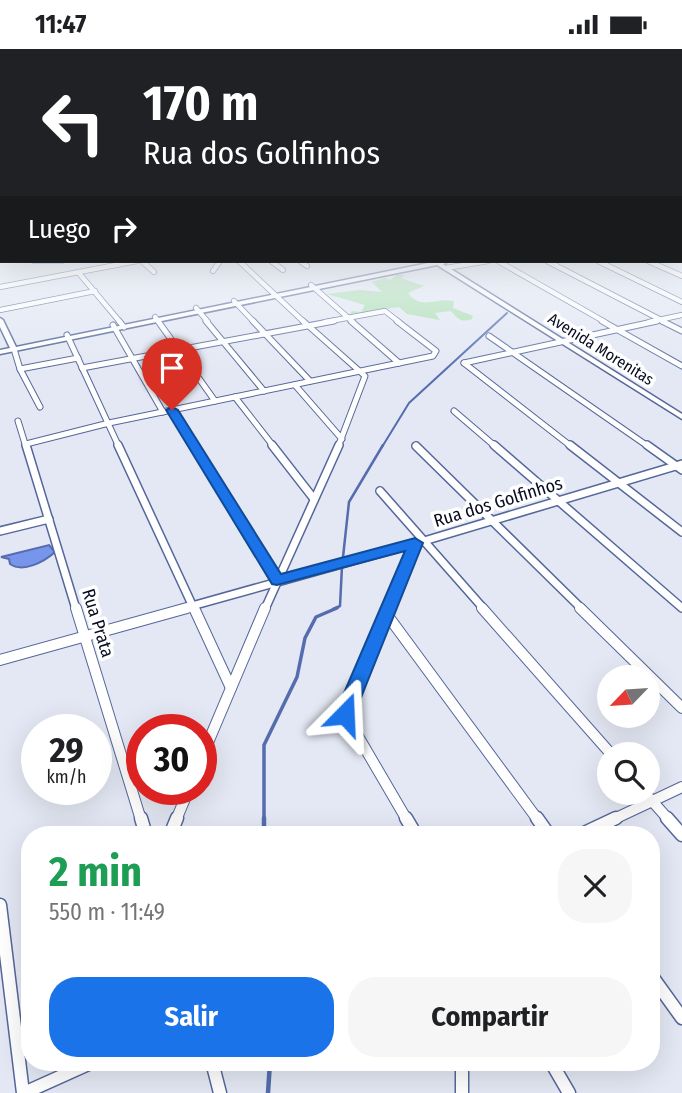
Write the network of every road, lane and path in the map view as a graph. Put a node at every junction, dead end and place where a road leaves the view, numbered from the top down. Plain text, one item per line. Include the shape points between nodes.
1 (68, 274) edge
2 (79, 274) edge
3 (253, 274) edge
4 (383, 274) edge
5 (457, 274) edge
6 (520, 274) edge
7 (571, 274) edge
8 (624, 274) edge
9 (0, 286) edge
10 (313, 287) junction
11 (94, 291) junction
12 (276, 294) junction
13 (236, 302) junction
14 (682, 302) edge
15 (0, 310) edge
16 (198, 310) junction
17 (682, 316) edge
18 (157, 318) junction
19 (349, 318) junction
20 (0, 320) edge
21 (660, 320) junction
22 (118, 326) junction
23 (308, 326) junction
24 (618, 329) junction
25 (682, 331) edge
26 (267, 334) junction
27 (68, 336) junction
28 (489, 336) dead end
29 (565, 340) junction
30 (224, 342) junction
31 (13, 347) junction
32 (0, 350) edge
33 (178, 350) junction
34 (513, 353) junction
35 (78, 358) junction
36 (132, 359) junction
37 (399, 363) junction
38 (682, 366) edge
39 (82, 368) junction
40 (20, 369) junction
41 (360, 371) junction
42 (310, 381) junction
43 (295, 385) junction
44 (264, 391) junction
45 (235, 397) junction
46 (215, 401) junction
47 (40, 407) dead end
48 (682, 409) edge
49 (172, 410) junction
50 (454, 411) dead end
51 (163, 412) junction
52 (682, 417) edge
53 (18, 421) dead end
54 (108, 423) junction
55 (342, 439) junction
56 (26, 444) junction
57 (416, 446) dead end
58 (680, 467) edge
59 (618, 482) junction
60 (380, 491) dead end
61 (314, 499) junction
62 (557, 499) junction
63 (49, 519) junction
64 (492, 519) junction
65 (0, 531) edge
66 (682, 532) edge
67 (420, 542) junction
68 (277, 580) junction
69 (193, 604) junction
70 (682, 608) edge
71 (385, 613) junction
72 (85, 635) junction
73 (0, 660) edge
74 (231, 688) junction
75 (682, 708) edge
76 (217, 721) edge
77 (600, 742) edge
78 (682, 787) edge
79 (660, 793) edge
80 (182, 805) edge
81 (632, 805) edge
82 (656, 805) edge
83 (143, 826) edge
84 (174, 826) edge
85 (411, 826) edge
86 (542, 826) edge
87 (596, 826) edge
88 (682, 835) edge
89 (0, 905) edge
90 (660, 987) edge
91 (682, 1018) edge
92 (73, 1071) edge
93 (214, 1071) edge
94 (462, 1071) edge
95 (556, 1071) edge
96 (23, 1093) edge
97 (220, 1093) edge
98 (462, 1093) edge
99 (569, 1093) edge

1 - 9 street
2 - 11 street
3 - 12 street
4 - 10 street
5 - 29 street, Avenida Morenitas
6 - 24 street
7 - 21 street
8 - 14 street
10 - 12 street
10 - 19 street
11 - 15 street
11 - 22 street
12 - 13 street
12 - 23 street
13 - 16 street
13 - 26 street
16 - 18 street
16 - 30 street
17 - 21 street
18 - 22 street
18 - 33 street
19 - 23 street
19 - 37 street
19 - 37 street via 385,311 436,351 433,356
20 - 31 street
21 - 24 street
21 - 25 street
22 - 27 street
22 - 36 street
23 - 26 street
23 - 41 street
24 - 29 street
24 - 38 street
26 - 30 street
26 - 42 street
27 - 31 street
27 - 35 street
28 - 34 street
29 - 34 street
29 - 48 street, Avenida Morenitas
29 - 52 street, Avenida Morenitas
30 - 33 street
30 - 44 street
31 - 32 street
31 - 40 street
33 - 36 street
33 - 46 street
34 - 58 street
34 - 59 street via 464,363
35 - 39 street
35 - 40 street
36 - 39 street
36 - 51 street
37 - 41 street
39 - 54 street
40 - 47 street
41 - 42 street
41 - 55 street via 365,376
42 - 43 street
43 - 44 street
43 - 55 street
44 - 45 street
45 - 46 street
45 - 61 street
46 - 49 street
49 - 51 street
49 - 68 street
50 - 62 street
51 - 54 street
53 - 56 street, Rua Prata
54 - 56 street
54 - 69 street
55 - 61 street
56 - 63 street, Rua Prata
57 - 64 street
58 - 59 street, Rua dos Golfinhos
59 - 62 street, Rua dos Golfinhos
59 - 66 street
60 - 67 street
61 - 68 street
62 - 64 street, Rua dos Golfinhos
62 - 70 street
63 - 65 street
63 - 72 street, Rua Prata
64 - 67 street, Rua dos Golfinhos
64 - 75 street
67 - 68 street, Rua dos Golfinhos
67 - 71 street
67 - 77 street
68 - 69 street, Rua dos Golfinhos
68 - 74 street
69 - 72 street, Rua dos Golfinhos
69 - 74 street
71 - 85 street via 345,714
71 - 86 street
72 - 73 street, Rua dos Golfinhos
72 - 83 street, Rua Prata
74 - 76 street
78 - 79 street
80 - 84 street
81 - 87 street
82 - 88 street
89 - 96 street
90 - 91 street
92 - 96 street
93 - 97 street
94 - 98 street
95 - 99 street

